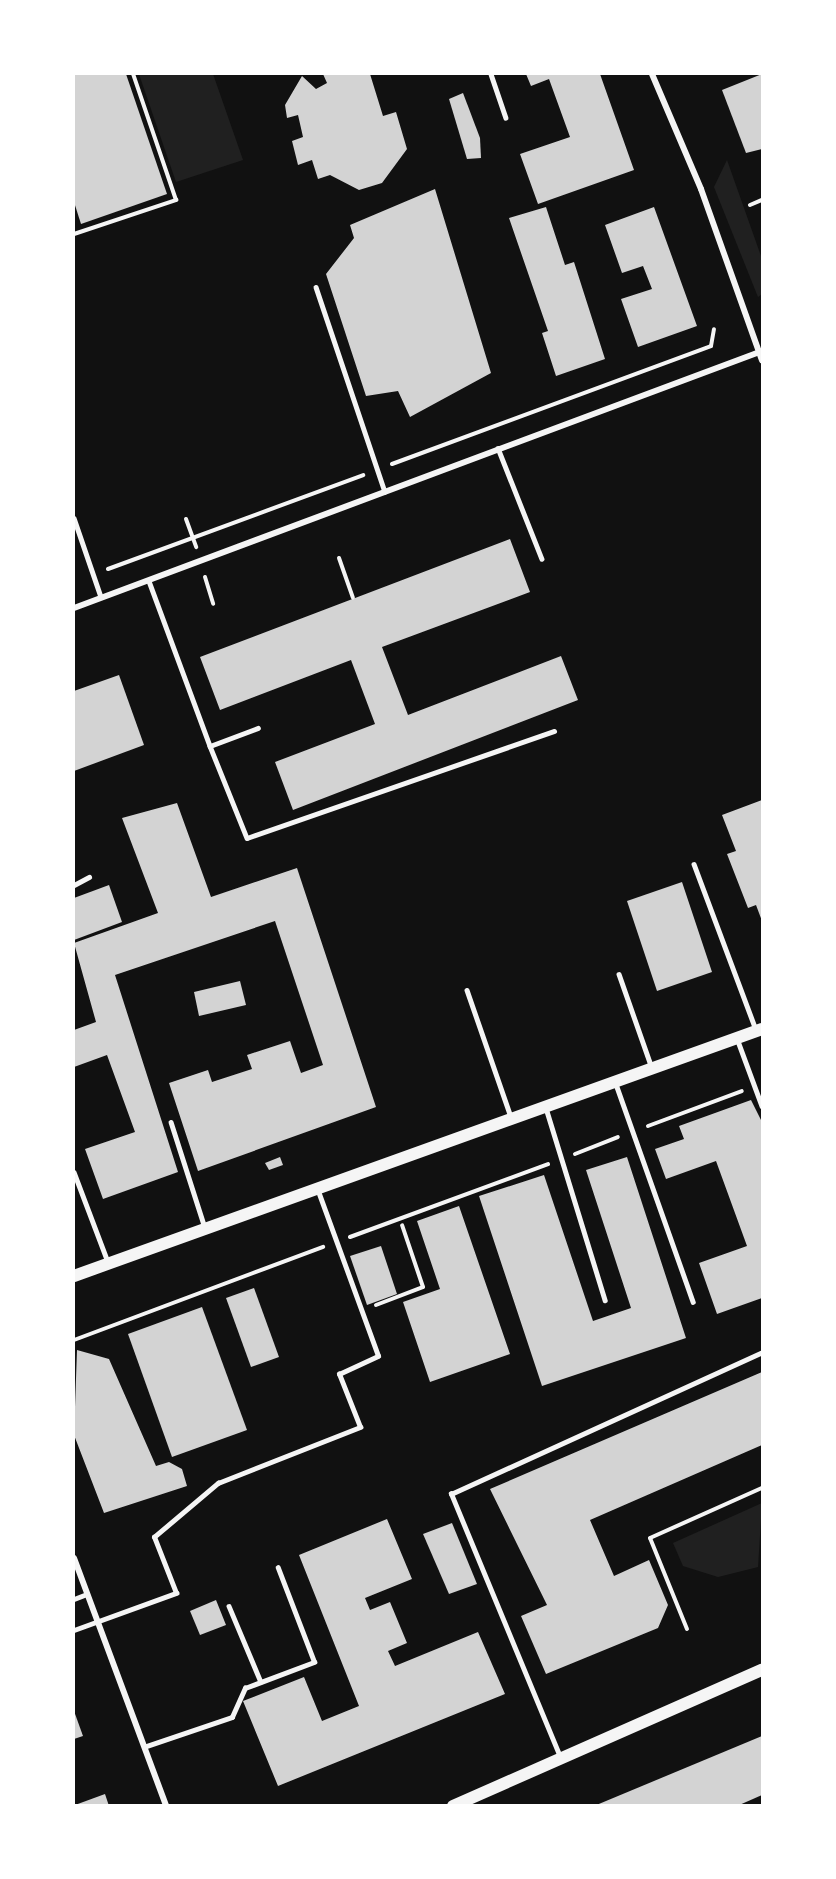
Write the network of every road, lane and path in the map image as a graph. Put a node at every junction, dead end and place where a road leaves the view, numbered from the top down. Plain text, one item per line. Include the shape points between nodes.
1 (133, 74) edge
2 (490, 74) edge
3 (652, 74) edge
4 (506, 118) dead end
5 (762, 200) edge
6 (750, 205) dead end
7 (74, 234) edge
8 (316, 287) dead end
9 (714, 329) dead end
10 (761, 351) edge
11 (762, 360) edge
12 (498, 448) junction
13 (378, 470) junction
14 (385, 492) junction
15 (74, 518) edge
16 (339, 558) dead end
17 (542, 559) dead end
18 (93, 575) junction
19 (149, 581) junction
20 (101, 597) junction
21 (353, 598) dead end
22 (74, 608) edge
23 (258, 728) dead end
24 (554, 731) dead end
25 (210, 746) junction
26 (694, 864) dead end
27 (90, 877) dead end
28 (74, 885) edge
29 (619, 974) dead end
30 (467, 990) dead end
31 (759, 1030) edge
32 (737, 1038) junction
33 (652, 1068) junction
34 (615, 1081) junction
35 (755, 1086) junction
36 (546, 1105) junction
37 (762, 1106) edge
38 (511, 1117) junction
39 (171, 1122) dead end
40 (633, 1132) junction
41 (561, 1159) junction
42 (74, 1172) edge
43 (317, 1188) junction
44 (402, 1225) dead end
45 (205, 1228) junction
46 (337, 1242) junction
47 (109, 1263) junction
48 (74, 1276) edge
49 (605, 1300) dead end
50 (693, 1302) dead end
51 (360, 1312) junction
52 (74, 1340) edge
53 (762, 1352) edge
54 (762, 1488) edge
55 (74, 1557) edge
56 (278, 1568) dead end
57 (87, 1594) junction
58 (74, 1599) edge
59 (229, 1606) dead end
60 (98, 1621) junction
61 (687, 1629) dead end
62 (74, 1630) edge
63 (762, 1671) edge
64 (261, 1682) junction
65 (144, 1747) junction
66 (561, 1760) junction
67 (166, 1806) edge
68 (453, 1806) edge

1 - 7 path via 176,200
2 - 4 lane
3 - 10 street via 697,178
5 - 6 path
8 - 13 lane
9 - 13 path via 711,346
10 - 11 street
10 - 12 street
12 - 14 street
12 - 17 lane
13 - 14 lane
13 - 18 path
14 - 19 street
15 - 18 lane
16 - 21 path
18 - 20 lane
19 - 20 street
19 - 25 lane
20 - 22 street
23 - 25 lane
24 - 25 lane via 247,838
26 - 31 lane
27 - 28 lane
29 - 33 lane
30 - 38 lane
31 - 32 main road
32 - 33 main road
32 - 35 lane
33 - 34 main road
34 - 36 main road
34 - 40 lane
35 - 37 lane
35 - 40 path
36 - 38 main road
36 - 41 lane
38 - 43 main road
39 - 45 lane
40 - 41 path
40 - 50 lane
41 - 46 path
41 - 49 lane
42 - 47 lane
43 - 45 main road
43 - 46 lane
44 - 51 path via 423,1287
45 - 47 main road
46 - 51 lane
46 - 52 path
47 - 48 main road
51 - 60 lane via 378,1356 339,1374 360,1428 218,1483 154,1537 176,1593
53 - 66 lane via 451,1494
54 - 61 path via 650,1538
55 - 57 street
56 - 64 lane via 314,1662
57 - 58 lane
57 - 60 street
59 - 64 lane
60 - 62 lane
60 - 65 street
63 - 66 main road
64 - 65 lane via 245,1688 232,1717
65 - 67 street
66 - 68 main road

